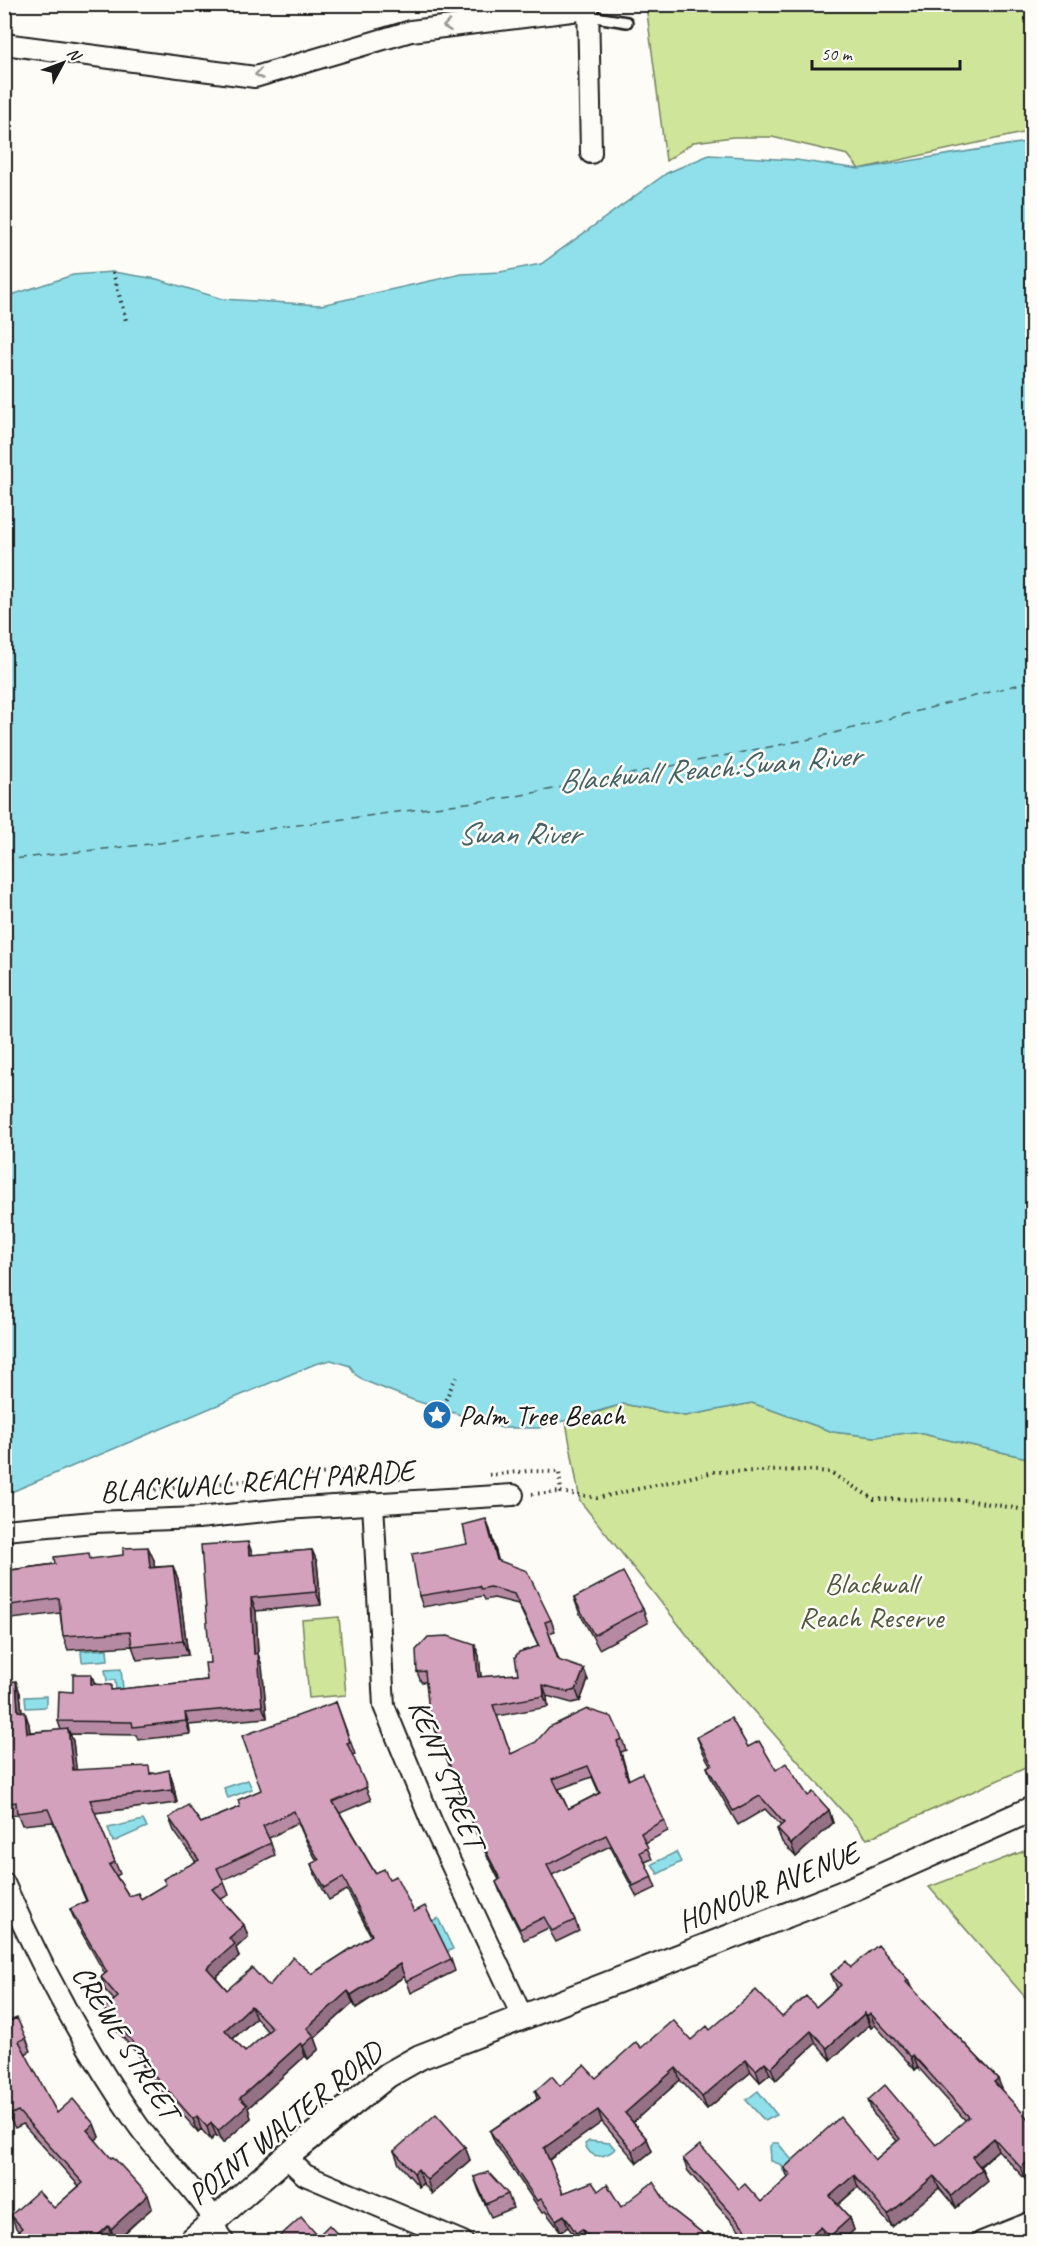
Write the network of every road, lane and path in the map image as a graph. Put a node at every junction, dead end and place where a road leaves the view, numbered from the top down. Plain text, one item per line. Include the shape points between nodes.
1 (588, 10) edge
2 (627, 22) dead end
3 (4, 44) edge
4 (591, 153) dead end
5 (113, 272) dead end
6 (126, 324) dead end
7 (456, 1377) dead end
8 (438, 1416) dead end
9 (561, 1492) dead end
10 (513, 1495) joint
11 (373, 1503) junction
12 (4, 1530) edge
13 (1032, 1809) edge
14 (4, 1883) edge
15 (522, 2016) junction
16 (286, 2157) junction
17 (1032, 2222) edge
18 (218, 2231) edge
19 (190, 2241) edge
20 (463, 2241) edge
21 (982, 2241) edge

1 - 2 lane
1 -> 3 street via 411,31 255,77
1 - 4 street
5 - 6 path
7 - 8 path
9 - 10 path
10 - 11 street, BLACKWALL REACH PARADE
11 - 12 street, BLACKWALL REACH PARADE
11 - 15 street, KENT STREET via 384,1706 432,1823
13 - 15 street, HONOUR AVENUE via 841,1894
14 - 18 street, CREWE STREET via 96,2064 139,2127 208,2211
15 - 16 street, POINT WALTER ROAD via 420,2056 388,2075
16 - 18 street, POINT WALTER ROAD
16 - 20 street via 319,2182
17 - 21 street
18 - 19 street, POINT WALTER ROAD

